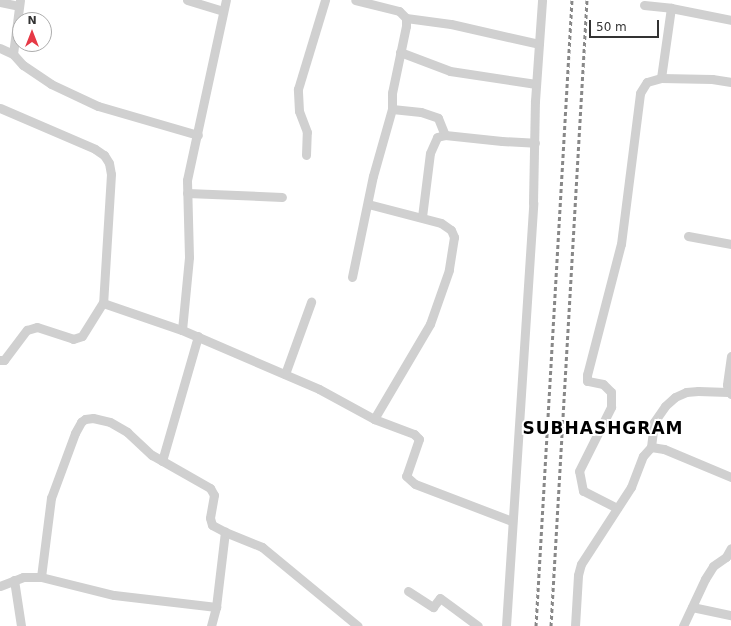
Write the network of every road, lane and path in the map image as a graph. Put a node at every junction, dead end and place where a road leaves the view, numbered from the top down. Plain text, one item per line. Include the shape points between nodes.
1 (187, 0) edge
2 (226, 0) edge
3 (325, 0) edge
4 (355, 0) edge
5 (542, 0) edge
6 (0, 2) edge
7 (19, 3) edge
8 (644, 5) dead end
9 (671, 8) junction
10 (222, 11) junction
11 (406, 18) junction
12 (731, 20) edge
13 (539, 44) junction
14 (0, 48) edge
15 (400, 52) junction
16 (12, 54) junction
17 (661, 78) junction
18 (731, 82) edge
19 (536, 84) junction
20 (0, 108) edge
21 (392, 109) junction
22 (445, 134) junction
23 (198, 135) junction
24 (535, 143) junction
25 (306, 155) dead end
26 (187, 193) junction
27 (282, 196) dead end
28 (368, 204) junction
29 (422, 217) junction
30 (688, 236) dead end
31 (731, 244) edge
32 (352, 277) dead end
33 (311, 302) dead end
34 (103, 303) junction
35 (182, 330) junction
36 (198, 336) junction
37 (731, 356) edge
38 (0, 360) edge
39 (730, 366) edge
40 (285, 374) junction
41 (730, 393) edge
42 (374, 419) junction
43 (651, 447) junction
44 (162, 461) junction
45 (731, 477) edge
46 (617, 508) junction
47 (512, 521) junction
48 (225, 532) junction
49 (731, 548) edge
50 (40, 577) junction
51 (14, 580) junction
52 (0, 586) edge
53 (408, 591) dead end
54 (692, 607) junction
55 (216, 608) junction
56 (731, 615) edge
57 (21, 626) edge
58 (211, 626) edge
59 (358, 626) edge
60 (478, 626) edge
61 (506, 626) edge
62 (575, 626) edge
63 (684, 626) edge

1 - 10 street
2 - 10 street
3 - 25 street via 298,89 298,111 307,132
4 - 11 street via 399,11
5 - 13 street
6 - 7 street
7 - 16 street
8 - 9 street
9 - 12 street
9 - 17 street
10 - 23 street
11 - 13 street via 450,24
11 - 15 street
13 - 19 street
14 - 16 street
15 - 19 street via 450,71
15 - 21 street via 392,93
16 - 23 street via 23,65 51,84 98,106
17 - 18 street
17 - 46 street via 647,82 640,93 621,244 588,375 588,381 603,384 612,392 611,407 578,471 583,491
19 - 24 street
20 - 34 street via 95,149 104,155 109,163 111,174
21 - 22 street via 421,112 438,118
21 - 28 street via 373,176
22 - 24 street
22 - 29 street via 437,137 430,154
23 - 26 street via 187,180
24 - 47 street
26 - 27 street
26 - 35 street via 189,257
28 - 29 street
28 - 32 street
29 - 42 street via 441,223 451,230 454,237 449,270 430,324
30 - 31 street
33 - 40 street
34 - 35 street
34 - 38 street via 82,336 73,339 37,327 27,330 4,360
35 - 36 street
36 - 40 street
36 - 44 street
37 - 39 street
39 - 41 street via 727,386
40 - 42 street via 320,389
41 - 43 street via 698,391 686,392 675,397 654,422
42 - 47 street via 414,434 419,439 406,476 415,484
43 - 45 street via 664,448
43 - 46 street via 643,456 631,487
44 - 48 street via 210,488 214,496 210,518 212,525
44 - 50 street via 127,432 110,422 93,418 81,422 51,498
46 - 62 street via 581,564 578,574
47 - 61 street
48 - 55 street
48 - 59 street via 262,547
49 - 54 street via 726,557 713,566
50 - 51 street
50 - 55 street via 114,595
51 - 52 street
51 - 57 street
53 - 60 street via 433,608 440,598
54 - 56 street
54 - 63 street
55 - 58 street

